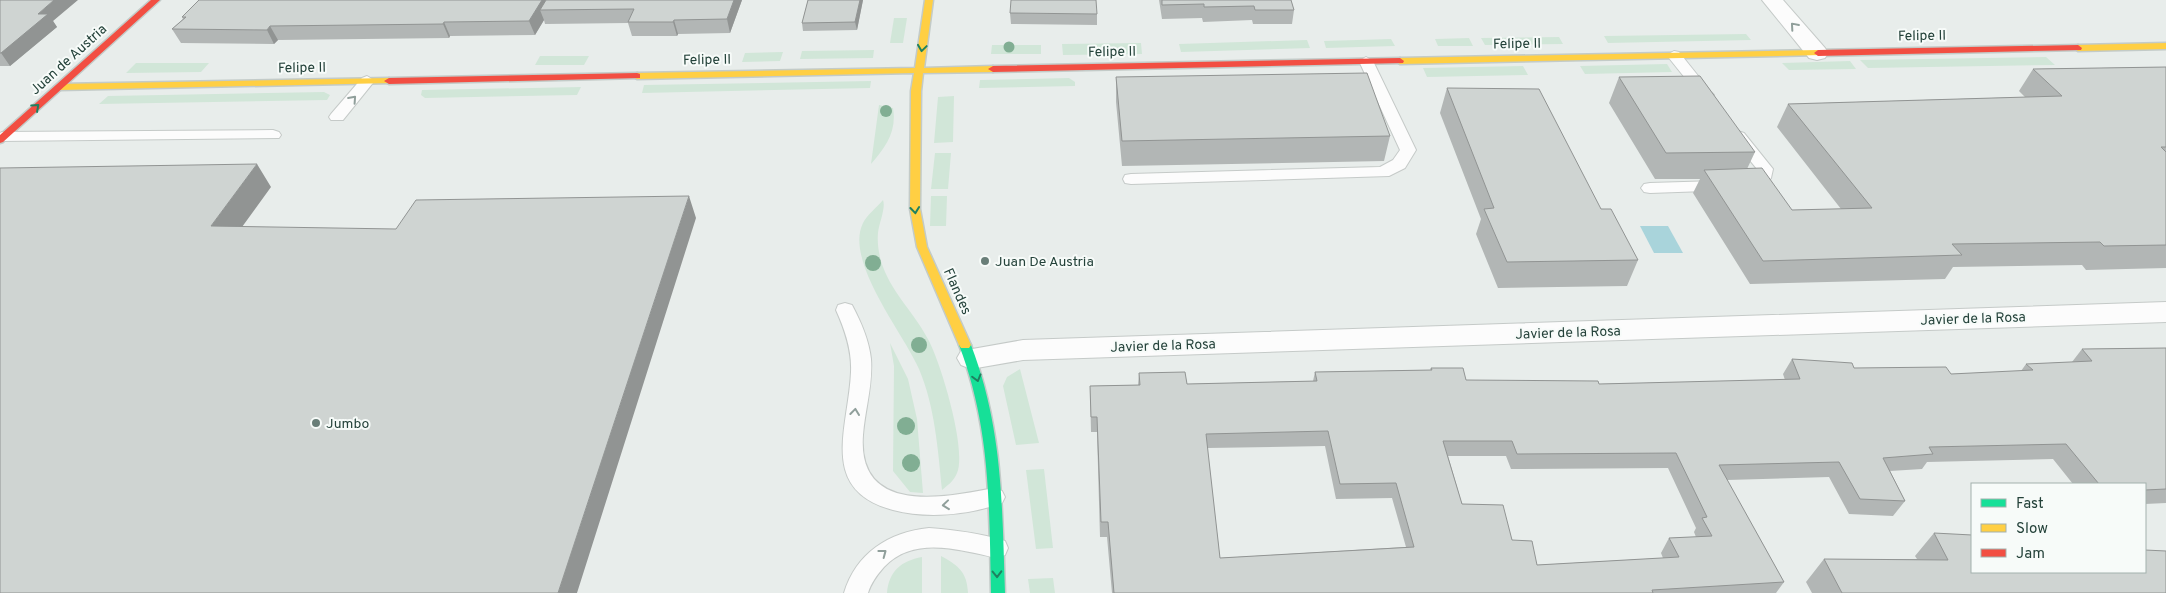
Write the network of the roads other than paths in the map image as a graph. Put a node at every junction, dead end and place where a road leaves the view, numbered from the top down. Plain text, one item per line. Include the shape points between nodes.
1 (156, 0) edge
2 (929, 0) edge
3 (1772, 0) edge
4 (2166, 46) edge
5 (1817, 52) junction
6 (1674, 55) junction
7 (1366, 61) junction
8 (920, 70) junction
9 (367, 81) junction
10 (59, 87) junction
11 (1718, 111) edge
12 (337, 117) dead end
13 (1730, 126) edge
14 (273, 135) dead end
15 (1, 139) edge
16 (1132, 179) dead end
17 (1650, 188) dead end
18 (845, 310) dead end
19 (2166, 312) edge
20 (971, 358) junction
21 (994, 497) junction
22 (997, 548) junction
23 (856, 593) edge
24 (998, 593) edge

1 - 10 street, Juan de Austria
2 -> 8 street, Flandes
5 -> 3 street
4 - 5 street, Felipe II
5 - 6 street, Felipe II
6 - 7 street, Felipe II
6 - 11 lane
7 - 8 street, Felipe II
7 - 16 lane via 1408,150 1398,164 1383,172
8 - 9 street, Felipe II
8 -> 20 street, Flandes via 914,123 914,210 922,247
9 - 10 street, Felipe II
12 -> 9 lane
15 -> 10 street, Juan de Austria
13 - 17 lane via 1765,169 1763,178 1754,185
14 - 15 lane
21 -> 18 lane via 928,507 906,505 890,502 857,475 852,446 862,363 856,333
19 - 20 street, Javier de la Rosa via 1023,350
20 -> 21 street, Flandes via 986,416
21 - 22 street, Flandes
23 -> 22 lane via 876,558 904,541 927,537 952,538
22 -> 24 street, Flandes

